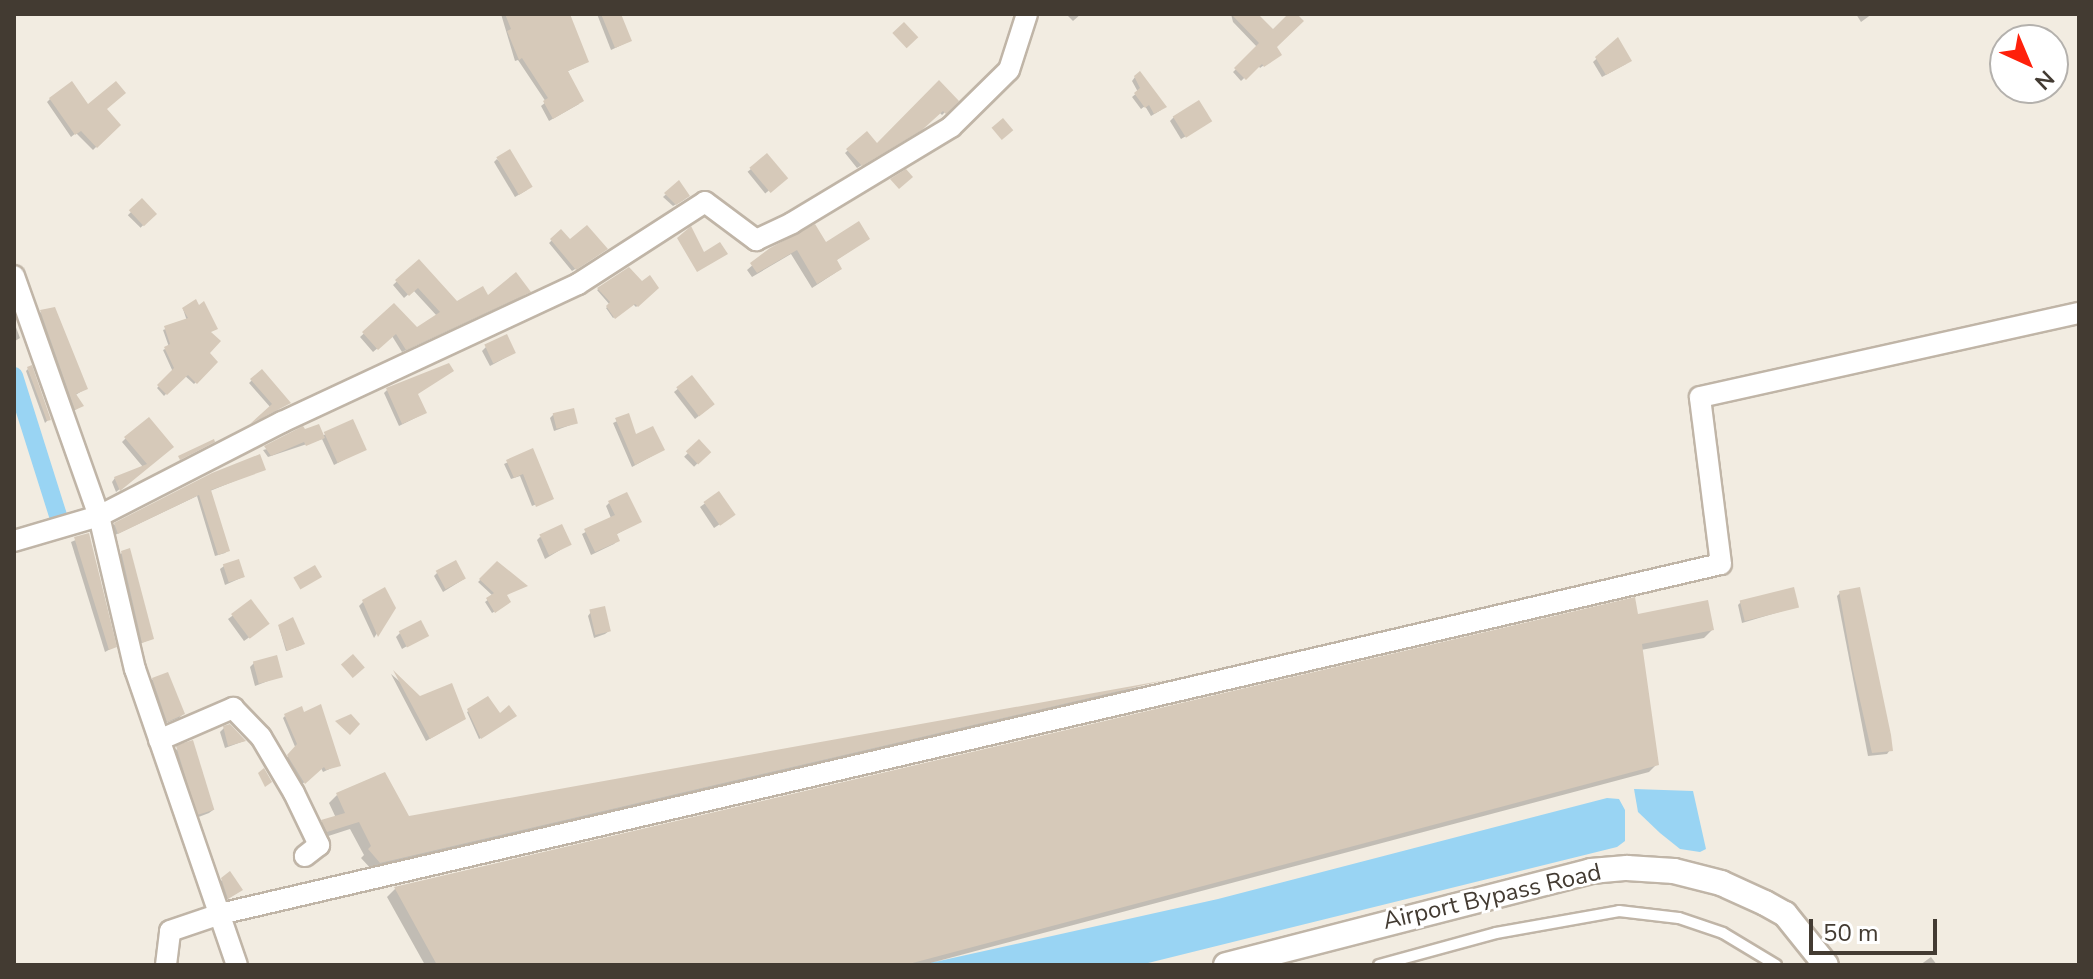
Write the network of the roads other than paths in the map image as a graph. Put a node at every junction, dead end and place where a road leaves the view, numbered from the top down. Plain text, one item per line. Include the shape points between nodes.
1 (1027, 14) edge
2 (14, 276) edge
3 (2079, 313) edge
4 (99, 516) junction
5 (14, 541) edge
6 (159, 740) junction
7 (305, 856) dead end
8 (220, 914) junction
9 (166, 965) edge
10 (237, 965) edge
11 (1226, 965) edge
12 (1379, 965) edge
13 (1776, 965) edge
14 (1826, 965) edge

1 - 4 street via 1009,70 951,127 792,223 756,240 705,202 578,284 282,422
2 - 4 street
3 - 8 street via 1700,397 1721,564
4 - 5 street
4 - 6 street via 135,669
6 - 7 street via 233,708 261,737 294,793 319,845
6 - 8 street
8 - 9 street via 170,931
8 - 10 street
11 - 14 street, Airport Bypass Road via 1577,875 1627,868 1674,871 1721,883 1765,903 1785,914
12 - 13 lane via 1496,933 1619,911 1679,918 1709,928

